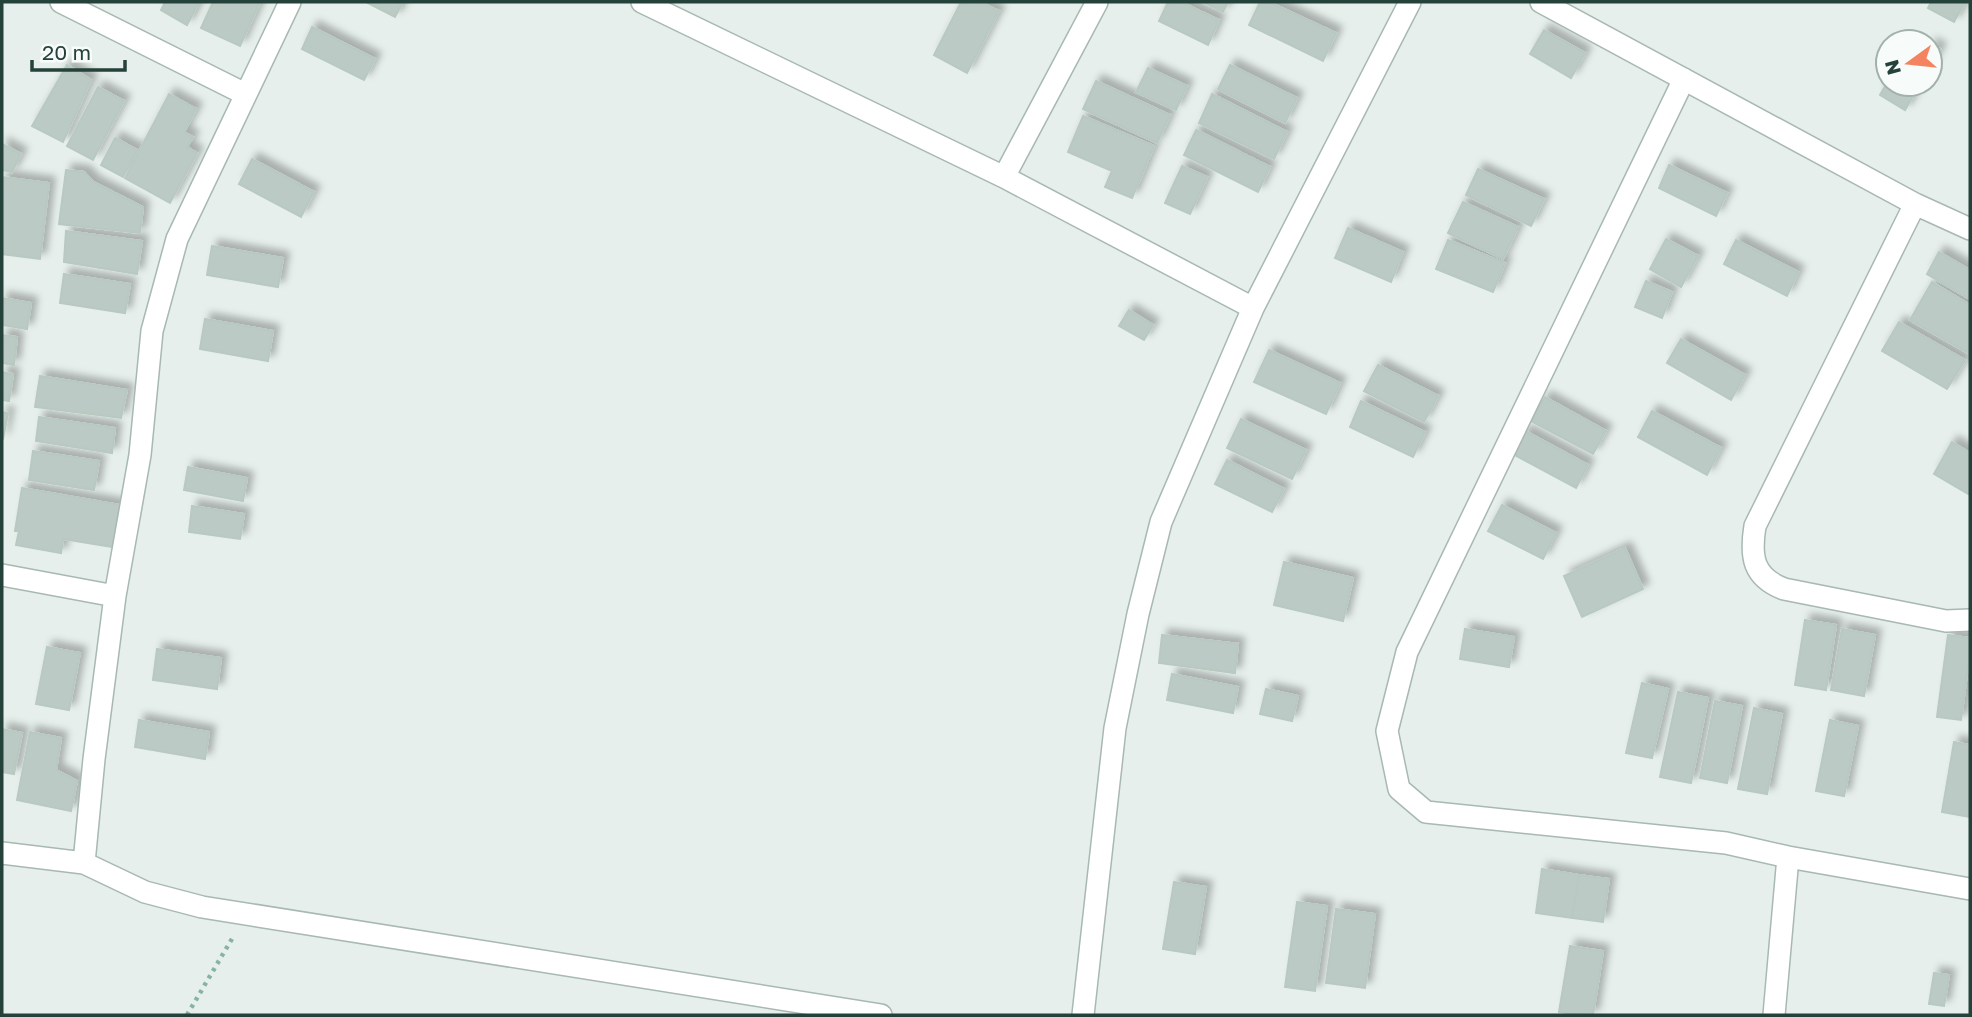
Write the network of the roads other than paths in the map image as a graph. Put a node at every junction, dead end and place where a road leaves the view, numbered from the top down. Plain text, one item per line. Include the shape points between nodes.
1 (61, 2) edge
2 (290, 2) edge
3 (642, 2) edge
4 (1097, 2) edge
5 (1410, 2) edge
6 (1541, 2) edge
7 (1684, 79) junction
8 (246, 94) junction
9 (1004, 177) junction
10 (1915, 204) junction
11 (1970, 229) edge
12 (1253, 309) junction
13 (2, 575) edge
14 (115, 596) junction
15 (1970, 620) edge
16 (2, 853) edge
17 (1788, 857) junction
18 (84, 863) junction
19 (1970, 889) edge
20 (881, 1015) edge
21 (1083, 1015) edge
22 (1774, 1015) edge

1 - 8 street
2 - 8 street
3 - 9 street
4 - 9 street
5 - 12 street
6 - 7 street
7 - 10 street
7 - 17 street via 1407,652 1387,731 1399,789 1426,812 1726,843
8 - 14 street via 177,239 152,331 140,455
9 - 12 street
10 - 11 street
10 - 15 street via 1755,526 1754,556 1759,572 1784,589 1946,621
12 - 21 street via 1161,522 1138,614 1115,728
13 - 14 street
14 - 18 street
16 - 18 street
17 - 19 street
17 - 22 street
18 - 20 street via 145,892 202,907

